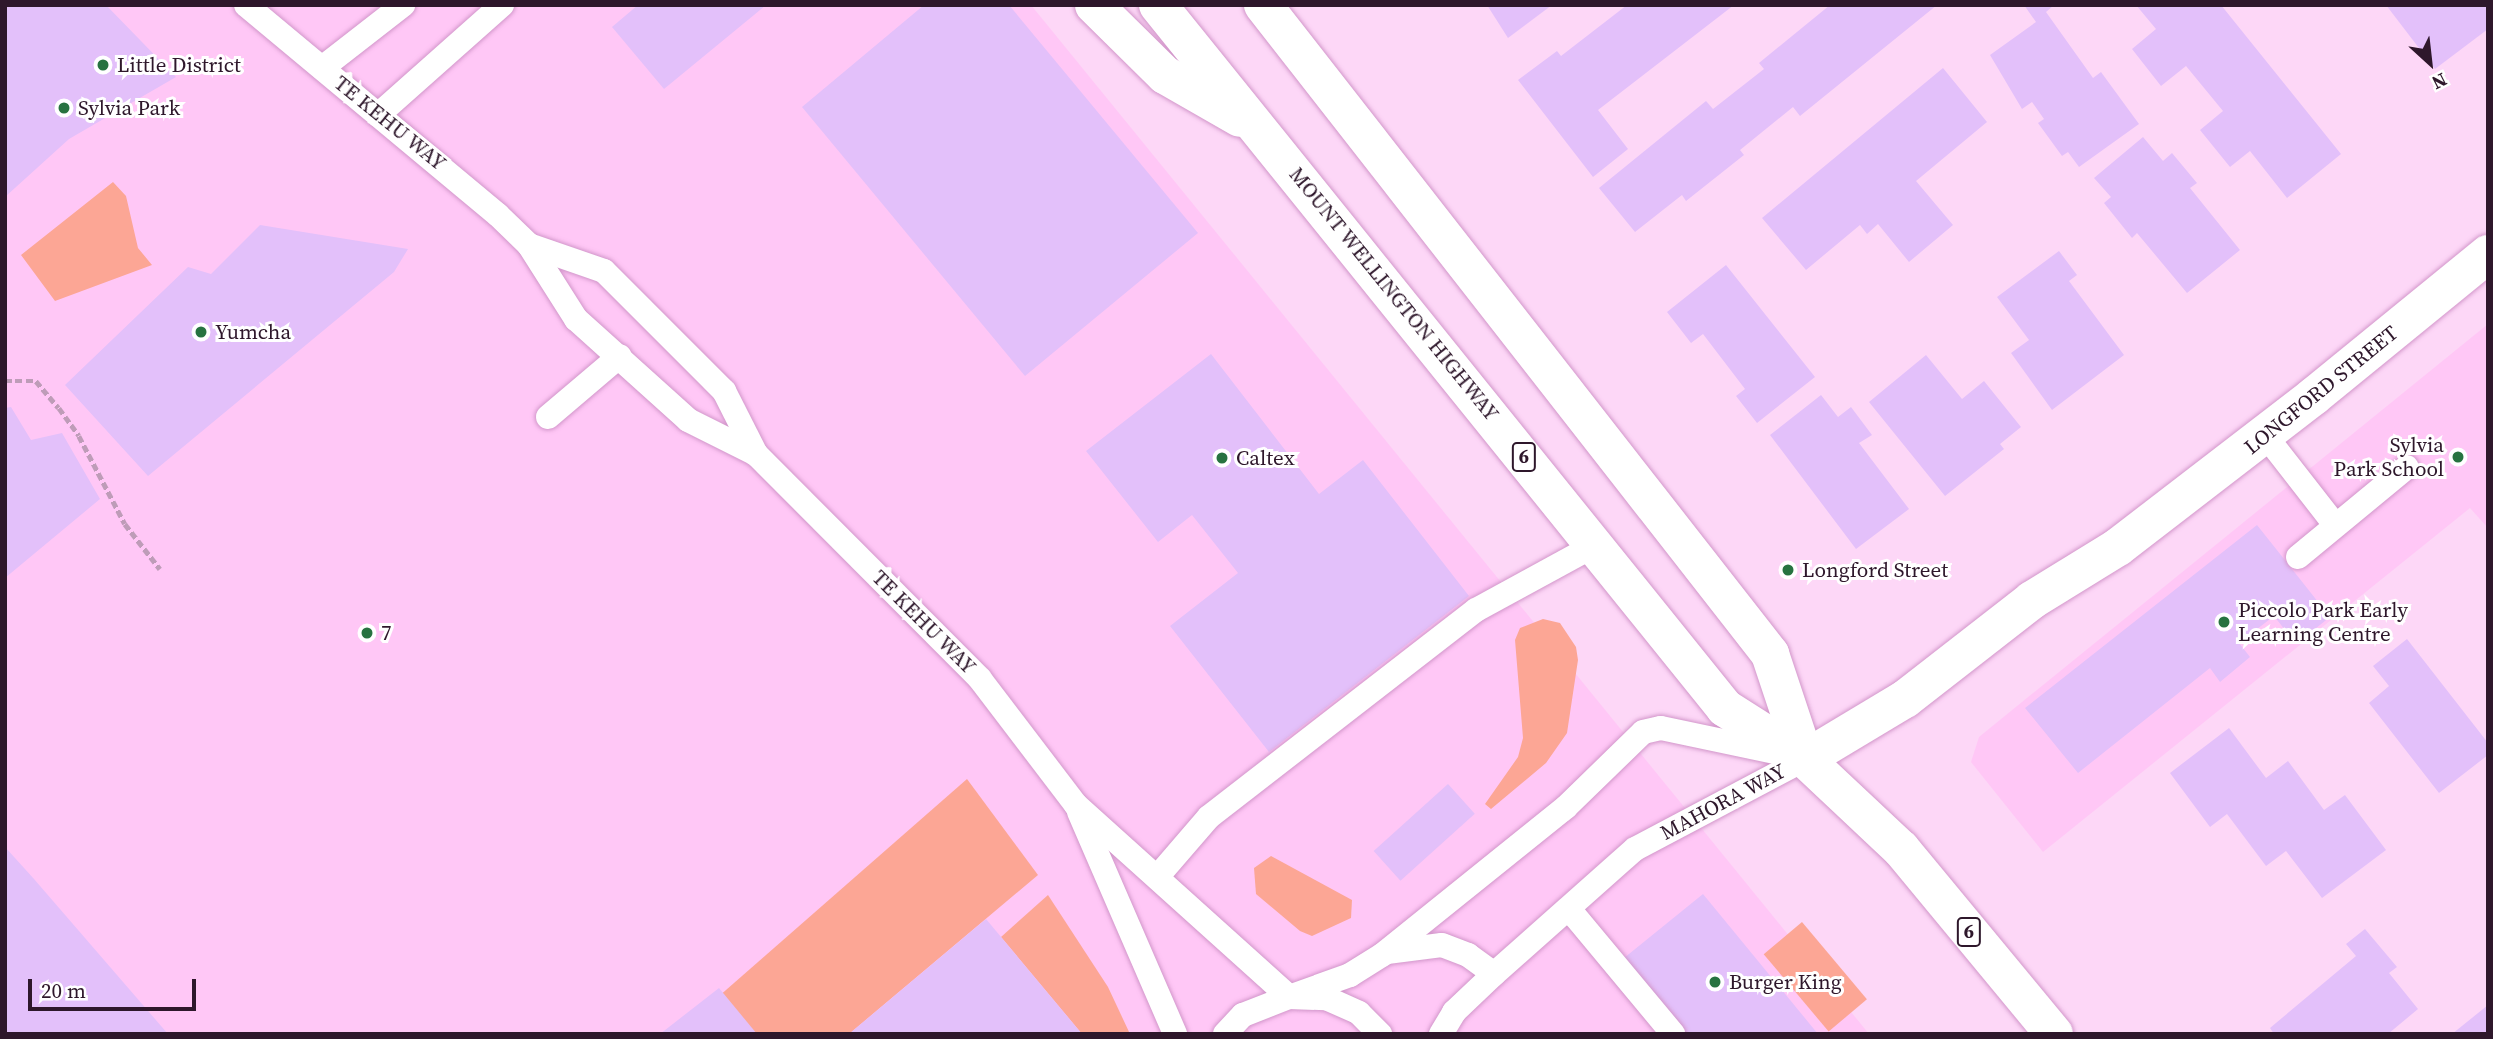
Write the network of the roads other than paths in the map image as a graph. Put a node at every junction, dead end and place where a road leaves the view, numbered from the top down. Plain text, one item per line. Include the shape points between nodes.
1 (246, 5) edge
2 (403, 5) edge
3 (502, 5) edge
4 (1094, 5) edge
5 (1158, 5) edge
6 (1263, 5) edge
7 (322, 68) junction
8 (378, 115) junction
9 (1263, 132) junction
10 (530, 245) junction
11 (2488, 254) edge
12 (620, 356) junction
13 (548, 417) dead end
14 (2265, 435) junction
15 (756, 454) junction
16 (2407, 467) dead end
17 (2335, 525) junction
18 (1594, 545) junction
19 (2298, 557) dead end
20 (1805, 759) junction
21 (1076, 805) junction
22 (1158, 876) junction
23 (1569, 909) junction
24 (1387, 952) junction
25 (1494, 974) junction
26 (1289, 997) junction
27 (1175, 1034) edge
28 (1225, 1034) edge
29 (1380, 1034) edge
30 (1441, 1034) edge
31 (1673, 1034) edge
32 (2054, 1034) edge

1 - 7 lane, TE KEHU WAY
2 - 7 lane
3 - 8 lane
4 - 9 main road via 1165,75
5 - 9 main road, MOUNT WELLINGTON HIGHWAY / 6
6 - 20 main road, MOUNT WELLINGTON HIGHWAY / 6 via 1770,654
7 - 8 lane, TE KEHU WAY
8 - 10 lane, TE KEHU WAY via 440,163
9 - 18 main road, MOUNT WELLINGTON HIGHWAY / 6
10 - 12 lane, TE KEHU WAY via 576,319
10 - 15 lane, TE KEHU WAY via 604,271 724,391
11 - 14 main road, LONGFORD STREET
12 - 13 lane
12 - 15 lane, TE KEHU WAY via 688,419
14 - 17 lane
14 - 20 main road, LONGFORD STREET via 2118,547 2032,600 1905,699
15 - 21 lane, TE KEHU WAY via 980,679
16 - 17 lane
17 - 19 lane
18 - 20 main road, MOUNT WELLINGTON HIGHWAY / 6 via 1725,708
18 - 22 lane via 1476,610 1209,817
20 - 23 lane, MAHORA WAY via 1635,849
20 - 24 lane, MAHORA WAY via 1661,728 1643,732 1566,807
20 - 32 main road, MOUNT WELLINGTON HIGHWAY / 6 via 1901,849
21 - 22 lane, TE KEHU WAY
21 - 27 lane, TE KEHU WAY
22 - 26 lane, TE KEHU WAY
23 - 25 lane, MAHORA WAY
23 - 31 lane
24 - 25 lane via 1442,945 1468,955
24 - 26 lane, MAHORA WAY via 1350,975
25 - 30 lane, MAHORA WAY via 1454,1012
26 - 28 lane via 1243,1015
26 - 29 lane via 1326,998 1359,1013

